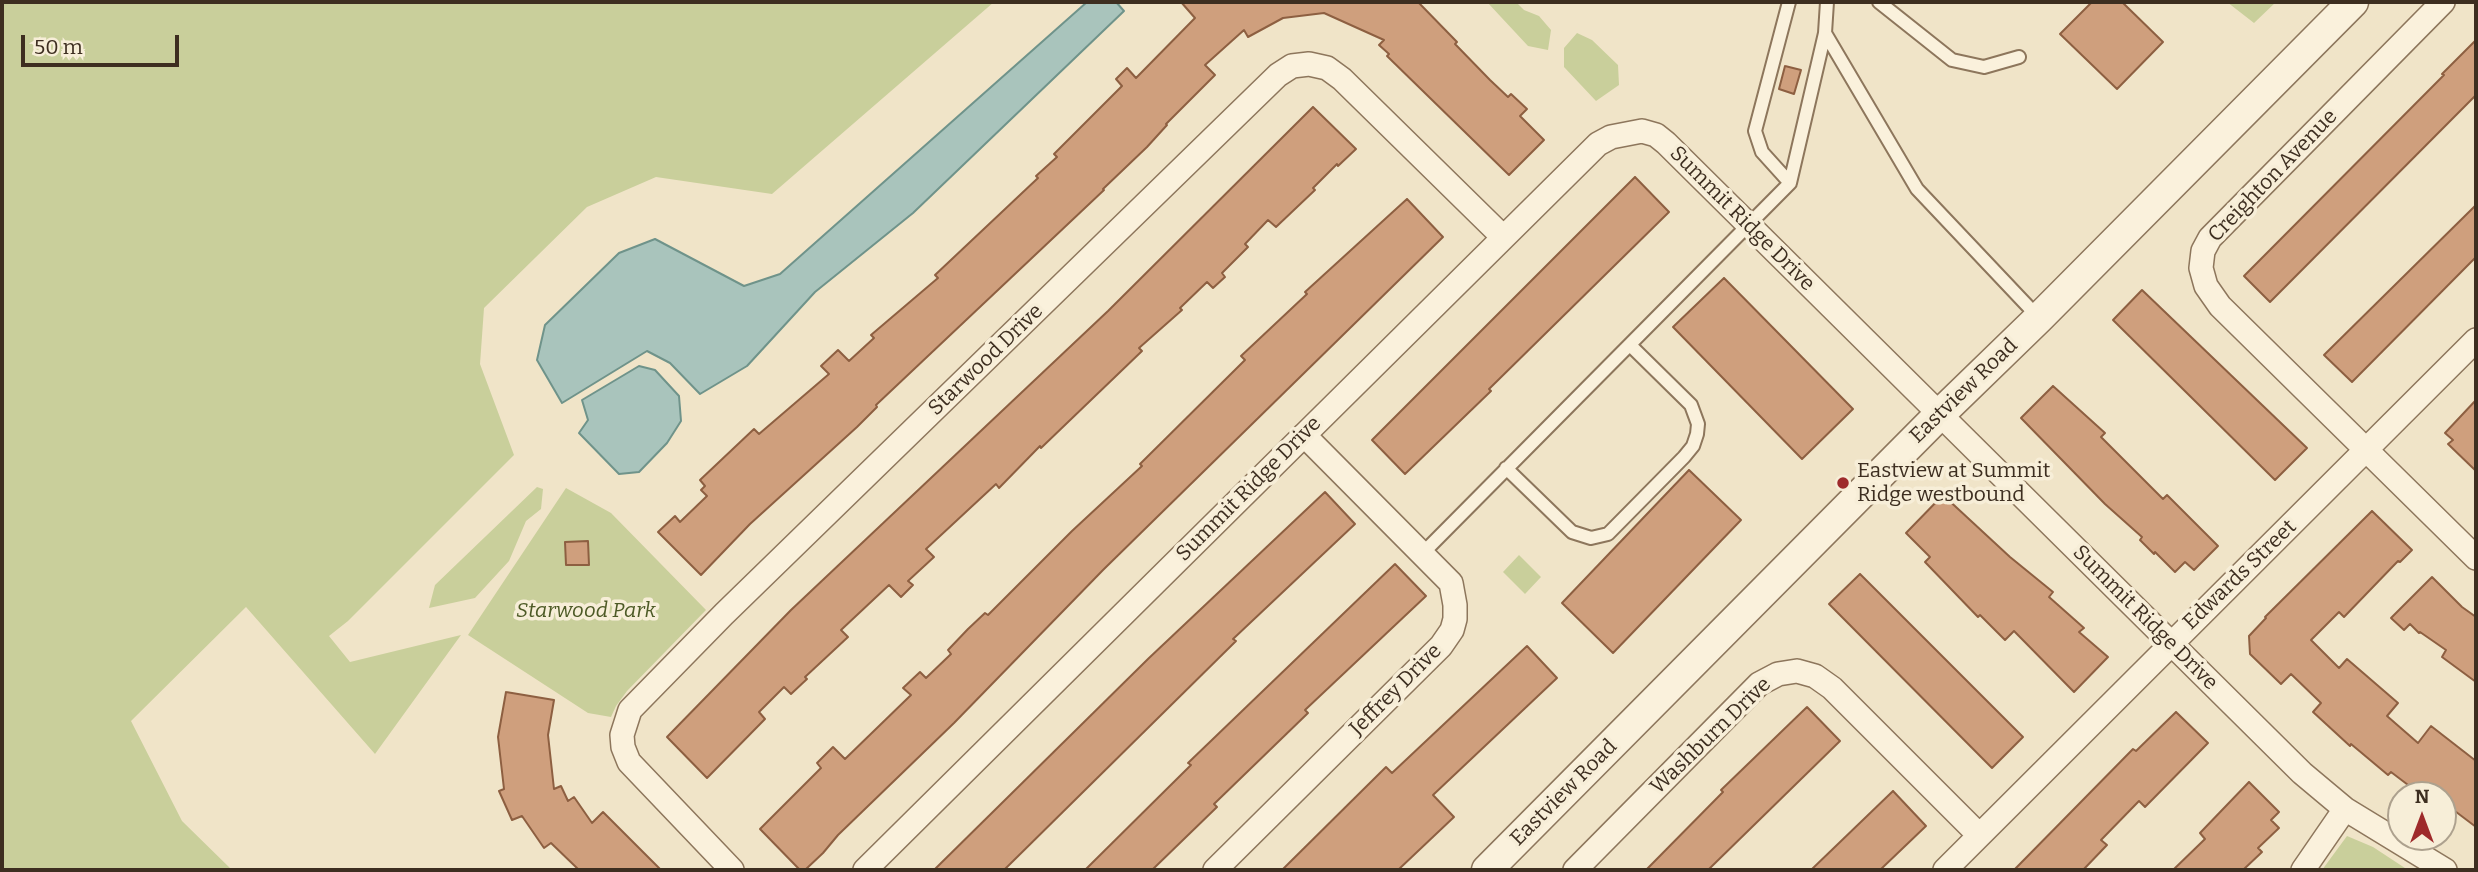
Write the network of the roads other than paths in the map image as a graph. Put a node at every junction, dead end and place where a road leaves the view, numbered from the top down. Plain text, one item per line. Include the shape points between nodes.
1 (1789, 2) edge
2 (1827, 2) edge
3 (1879, 2) edge
4 (2353, 2) edge
5 (2443, 2) edge
6 (1825, 33) junction
7 (2019, 57) dead end
8 (1790, 183) junction
9 (1748, 225) junction
10 (1503, 237) junction
11 (2039, 318) junction
12 (2476, 340) edge
13 (1630, 345) junction
14 (1940, 414) junction
15 (1304, 435) junction
16 (2368, 449) junction
17 (1506, 468) junction
18 (1423, 553) junction
19 (2476, 558) edge
20 (2170, 644) junction
21 (2345, 809) junction
22 (1979, 835) junction
23 (733, 870) edge
24 (865, 870) edge
25 (1215, 870) edge
26 (1487, 870) edge
27 (1575, 870) edge
28 (1945, 870) edge
29 (2303, 870) edge
30 (2445, 870) edge

1 - 8 lane via 1755,131 1762,152
2 - 6 lane
3 - 7 lane via 1952,60 1984,67
4 - 11 street, Eastview Road
5 - 16 street, Creighton Avenue via 2210,238 2203,251 2206,286 2220,306
6 - 8 lane
6 - 11 lane via 1917,189
8 - 9 lane
9 - 10 street, Summit Ridge Drive via 1666,143 1642,131 1611,136 1598,144
9 - 13 lane
9 - 14 street, Summit Ridge Drive
10 - 15 street, Summit Ridge Drive
10 - 23 street, Starwood Drive via 1327,68 1292,66 1278,75 629,709 622,735 629,762
11 - 14 street, Eastview Road
12 - 16 street, Edwards Street
13 - 17 lane
13 - 17 lane via 1691,405 1697,434 1684,457 1608,534 1591,538 1572,532
14 - 20 street, Summit Ridge Drive
14 - 26 street, Eastview Road
15 - 18 street, Jeffrey Drive
15 - 24 street, Summit Ridge Drive
16 - 19 street, Creighton Avenue
16 - 20 street, Edwards Street
17 - 18 lane
18 - 25 street, Jeffrey Drive via 1451,583 1455,605 1452,630
20 - 21 street, Summit Ridge Drive
20 - 22 street, Edwards Street
21 - 29 street
21 - 30 street, Summit Ridge Drive
22 - 27 street, Washburn Drive via 1832,688 1797,671 1759,684
22 - 28 street, Edwards Street

